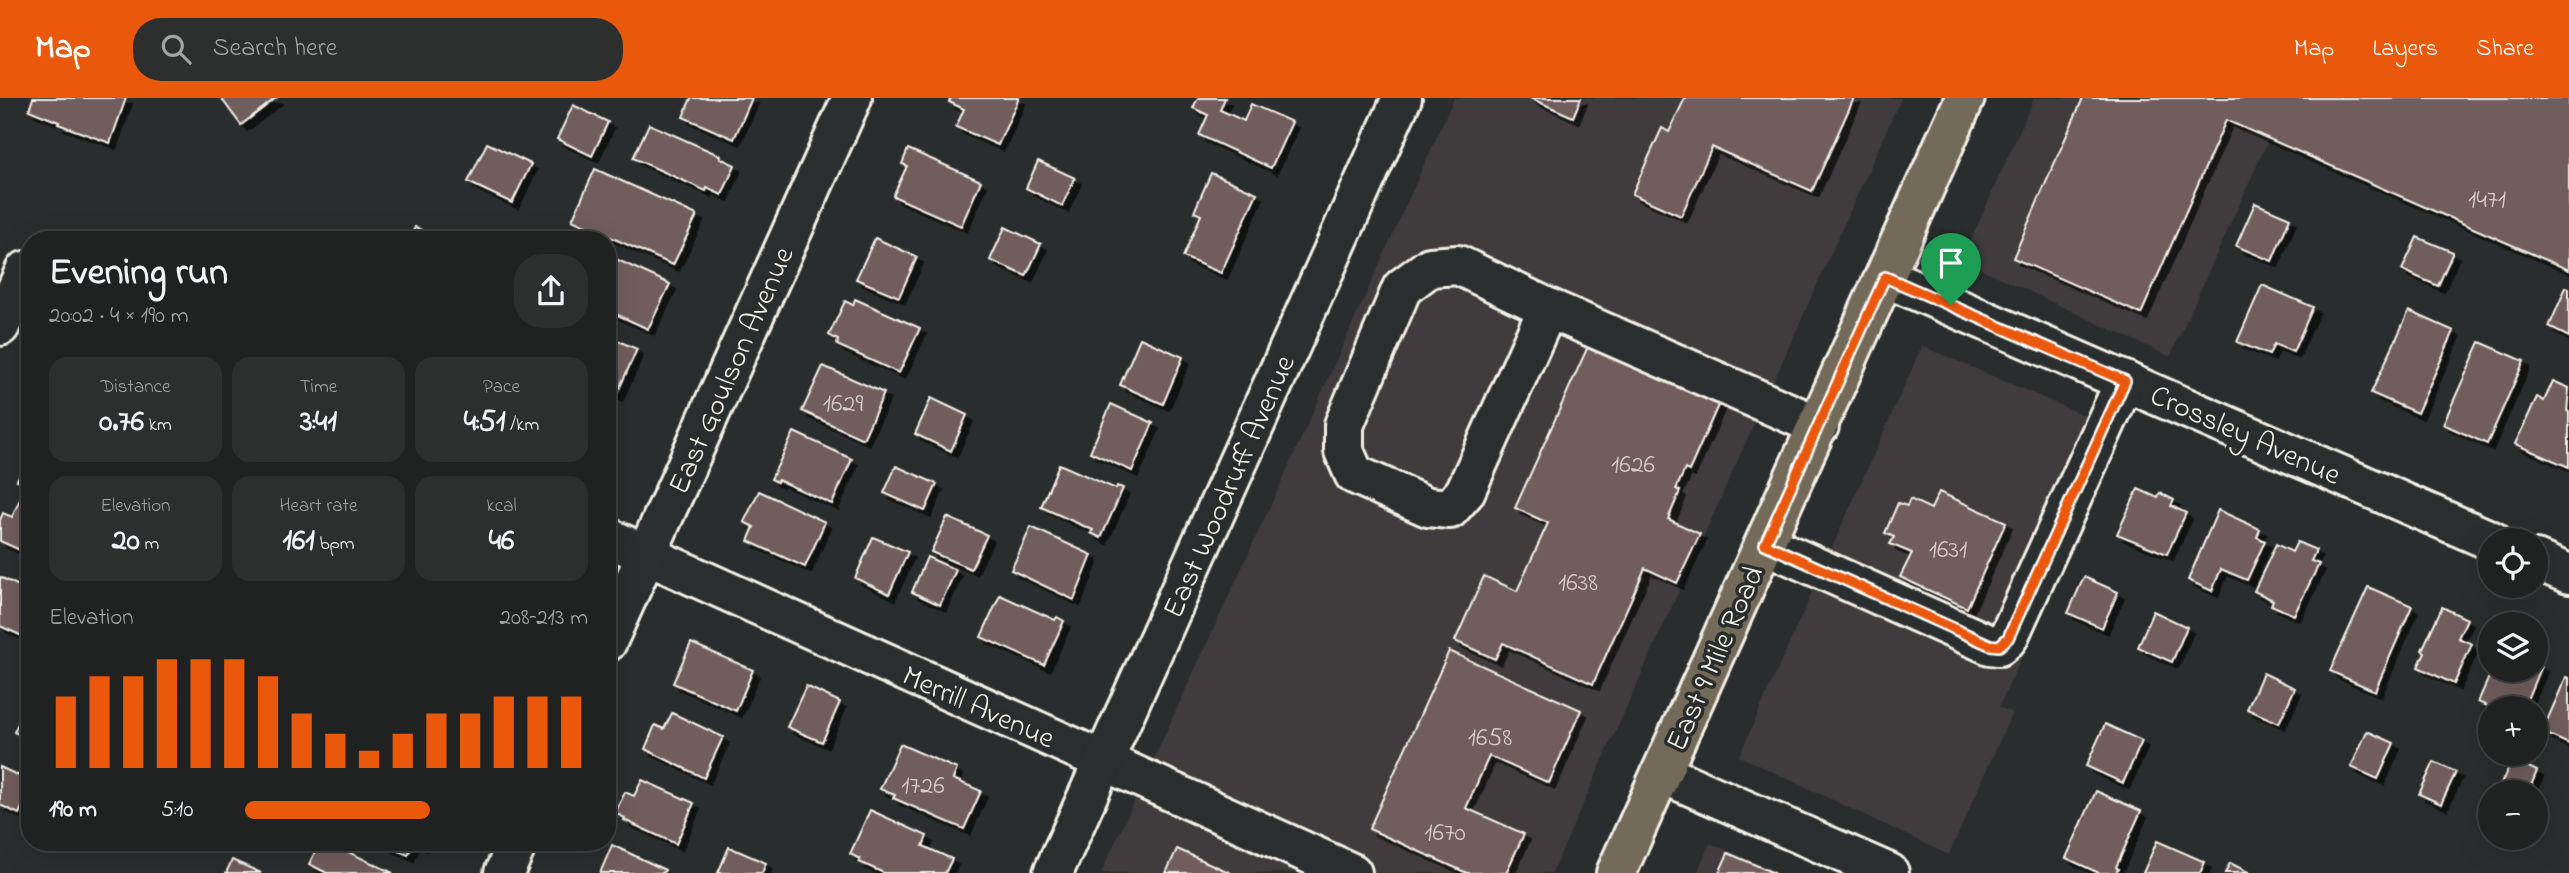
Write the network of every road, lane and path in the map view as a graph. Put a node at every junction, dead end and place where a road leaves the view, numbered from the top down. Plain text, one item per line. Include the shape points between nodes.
1 (852, 98) edge
2 (1402, 98) edge
3 (1965, 98) edge
4 (18, 268) edge
5 (1885, 277) junction
6 (1548, 308) junction
7 (0, 326) edge
8 (2125, 381) junction
9 (1819, 426) junction
10 (2478, 535) edge
11 (616, 541) edge
12 (1765, 544) junction
13 (647, 555) junction
14 (2548, 565) edge
15 (2569, 574) edge
16 (616, 622) edge
17 (1104, 762) junction
18 (1661, 773) junction
19 (514, 851) edge
20 (504, 873) edge
21 (1054, 873) edge
22 (1352, 873) edge
23 (1616, 873) edge
24 (1889, 873) edge

1 - 13 street, East Goulson Avenue
2 - 17 street, East Woodruff Avenue
3 - 5 main road, East 9 Mile Road
4 - 7 street
5 - 8 street, Crossley Avenue
5 - 9 main road, East 9 Mile Road
6 - 6 street via 1465,492 1450,509 1428,508 1354,474 1344,451 1344,425 1402,288 1430,267 1458,265
6 - 9 street
8 - 10 street, Crossley Avenue
8 - 12 street via 2008,638 1999,646
9 - 12 main road, East 9 Mile Road
11 - 13 street, Merrill Avenue
12 - 18 main road, East 9 Mile Road
13 - 16 street, East Goulson Avenue
13 - 17 street, Merrill Avenue
14 - 15 street
17 - 21 street, East Woodruff Avenue
17 - 22 street, Merrill Avenue
18 - 23 main road, East 9 Mile Road
18 - 24 street
19 - 20 street

